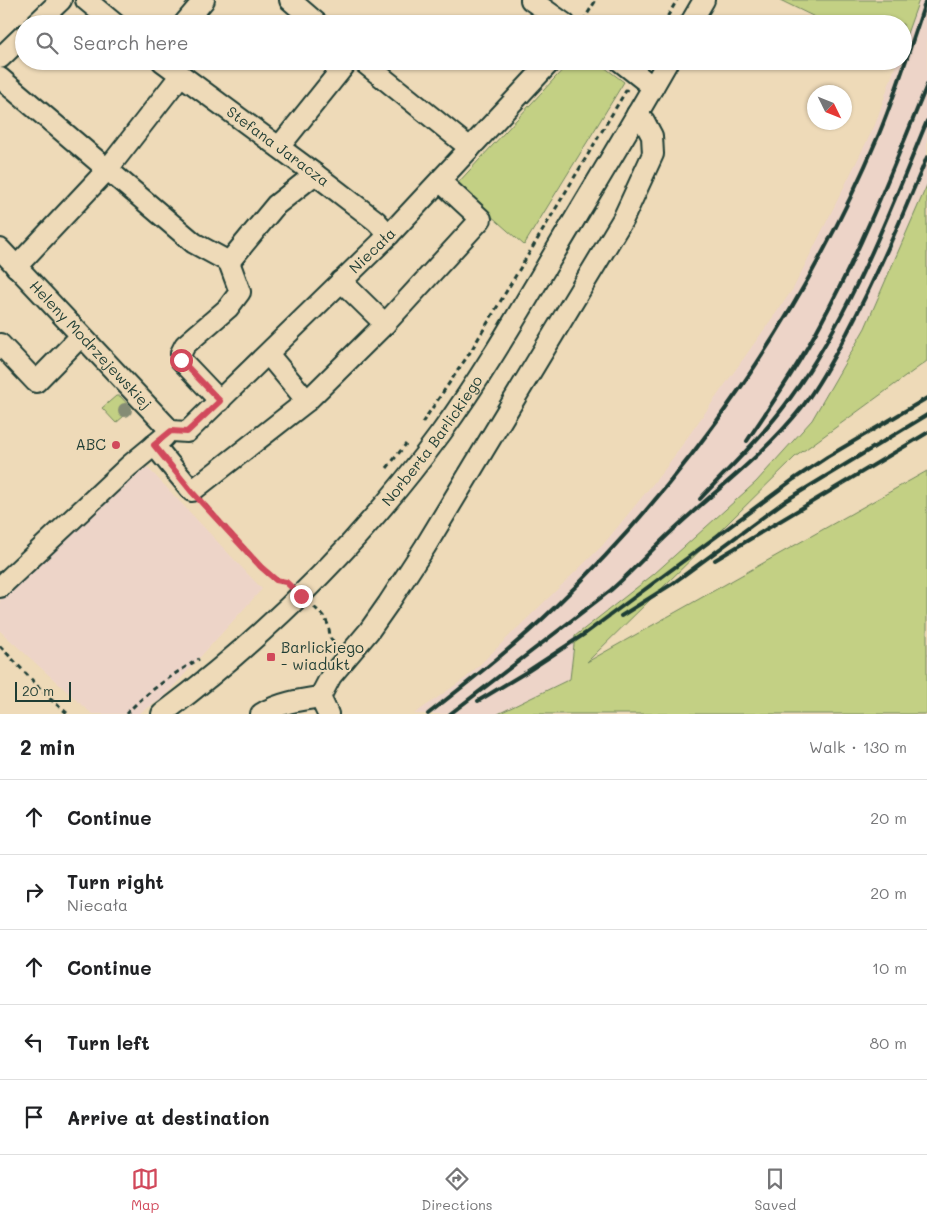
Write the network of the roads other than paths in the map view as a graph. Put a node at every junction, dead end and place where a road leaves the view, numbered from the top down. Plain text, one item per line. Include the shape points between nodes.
1 (61, 0) edge
2 (86, 0) edge
3 (204, 0) edge
4 (290, 0) edge
5 (531, 0) edge
6 (704, 0) edge
7 (45, 15) edge
8 (104, 15) edge
9 (192, 15) edge
10 (308, 15) edge
11 (553, 15) edge
12 (695, 15) edge
13 (15, 44) edge
14 (0, 58) edge
15 (173, 70) edge
16 (341, 70) edge
17 (373, 70) edge
18 (543, 70) edge
19 (632, 70) edge
20 (663, 70) edge
21 (180, 76) junction
22 (0, 78) edge
23 (653, 87) junction
24 (636, 114) junction
25 (279, 147) junction
26 (470, 148) junction
27 (107, 170) junction
28 (314, 174) junction
29 (440, 181) junction
30 (389, 235) junction
31 (0, 249) edge
32 (228, 262) junction
33 (16, 267) junction
34 (341, 281) junction
35 (385, 324) junction
36 (82, 336) junction
37 (0, 344) edge
38 (268, 354) junction
39 (220, 401) junction
40 (307, 401) junction
41 (179, 431) junction
42 (154, 445) junction
43 (0, 587) edge
44 (324, 706) edge
45 (162, 714) edge
46 (261, 714) edge

1 - 7 street
2 - 8 street
3 - 9 street
4 - 10 street
5 - 11 street
6 - 12 street
13 - 14 street
15 - 21 street, Stefana Jaracza
16 - 25 street
17 - 26 street
18 - 26 street, Niecała
19 - 23 street
20 - 23 street, Norberta Barlickiego
21 - 25 street, Stefana Jaracza
21 - 27 street
22 - 27 street
23 - 24 street, Norberta Barlickiego
24 - 44 street via 652,136 653,154 622,219 425,547 369,631 331,676
24 - 45 street, Norberta Barlickiego via 483,372 442,433 306,600
25 - 28 street, Stefana Jaracza
26 - 29 street, Niecała
27 - 32 street via 194,243
27 - 33 street
28 - 30 street, Stefana Jaracza
28 - 32 street via 276,205
29 - 30 street, Niecała
29 - 35 street via 481,219
30 - 34 street, Niecała
31 - 33 street, Heleny Modrzejewskiej
32 - 39 street via 240,292 228,308 185,345 181,353 181,360
33 - 36 street, Heleny Modrzejewskiej
34 - 35 street
34 - 38 street, Niecała
35 - 40 street
36 - 37 street via 36,382
36 - 41 street, Heleny Modrzejewskiej
38 - 39 street, Niecała
38 - 40 street
39 - 41 street, Niecała
40 - 42 street via 192,492
41 - 42 street, Niecała
42 - 43 street, Niecała
44 - 46 street via 292,702

